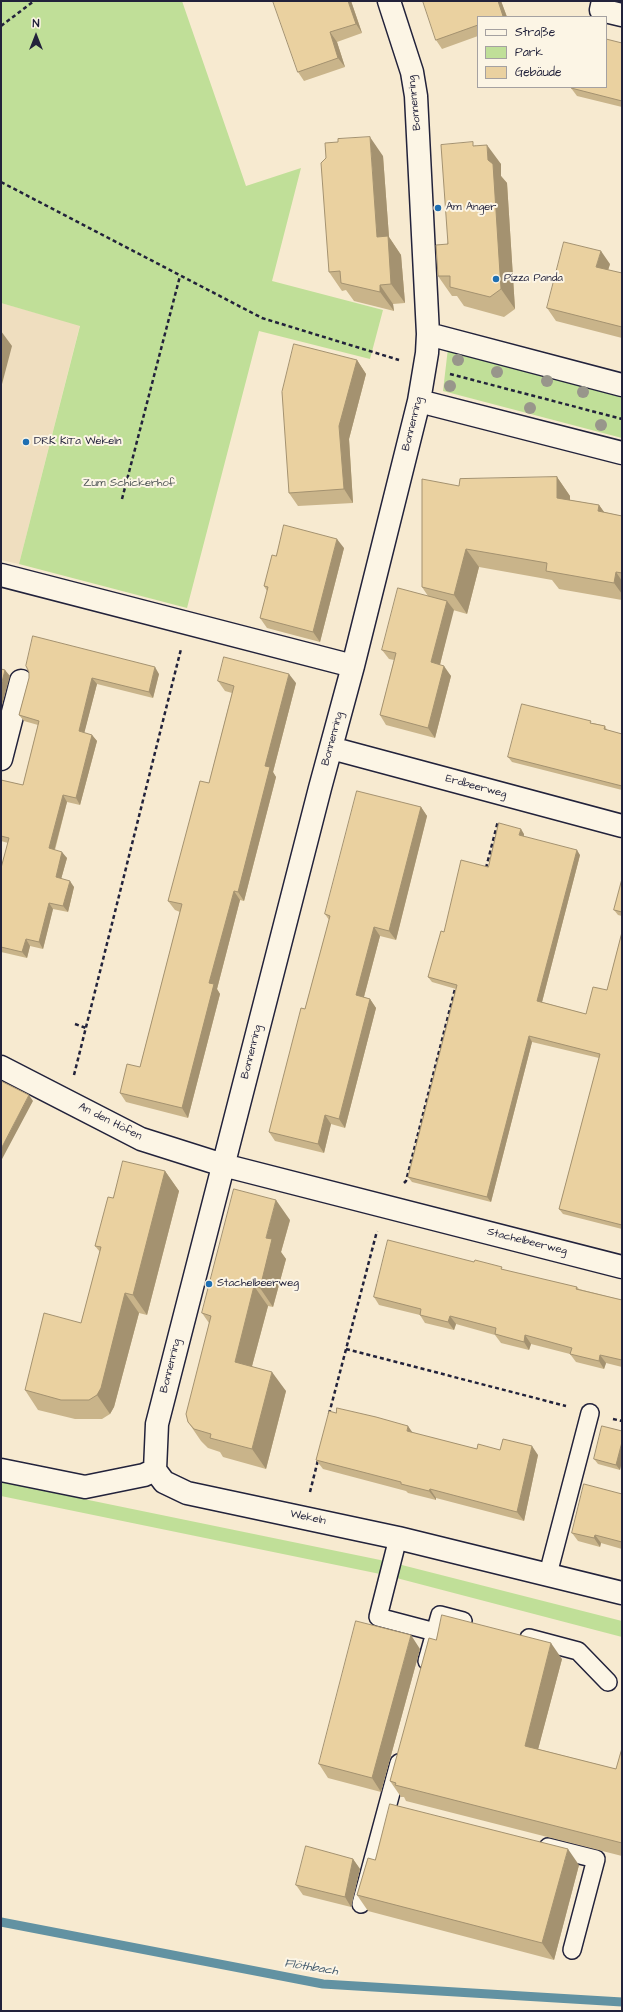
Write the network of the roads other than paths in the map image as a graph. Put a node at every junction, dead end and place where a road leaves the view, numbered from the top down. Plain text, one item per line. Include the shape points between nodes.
1 (389, 1) edge
2 (602, 5) edge
3 (622, 15) edge
4 (428, 334) junction
5 (622, 385) edge
6 (419, 400) junction
7 (622, 452) edge
8 (1, 575) edge
9 (352, 666) junction
10 (21, 681) dead end
11 (331, 748) junction
12 (1, 759) edge
13 (622, 826) edge
14 (1, 1067) edge
15 (223, 1165) junction
16 (622, 1267) edge
17 (590, 1413) road end
18 (1, 1470) edge
19 (155, 1470) junction
20 (398, 1538) junction
21 (548, 1574) junction
22 (622, 1593) edge
23 (478, 1625) edge
24 (436, 1632) junction
25 (517, 1635) edge
26 (423, 1677) edge
27 (608, 1682) dead end
28 (404, 1745) edge
29 (534, 1843) edge
30 (362, 1904) edge
31 (572, 1950) dead end

1 - 4 street, Bonnenring via 412,72 416,96
2 - 3 street
4 - 5 street
4 - 6 street, Bonnenring
6 - 7 street
6 - 9 street, Bonnenring
8 - 9 street
9 - 11 street, Bonnenring
10 - 12 street
11 - 13 street, Erdbeerweg
11 - 15 street, Bonnenring
14 - 15 street, An den Höfen via 141,1139
15 - 16 street, Stachelbeerweg
15 - 19 street, Bonnenring via 157,1424
17 - 21 lane
18 - 19 street via 85,1487 144,1475
19 - 20 street, Wekeln via 164,1482 187,1493
20 - 21 street, Wekeln
20 - 24 lane via 378,1616
21 - 22 street, Wekeln
23 - 24 lane via 440,1615
24 - 26 lane
25 - 27 lane via 578,1651
28 - 30 lane via 395,1808
29 - 31 lane via 596,1859

